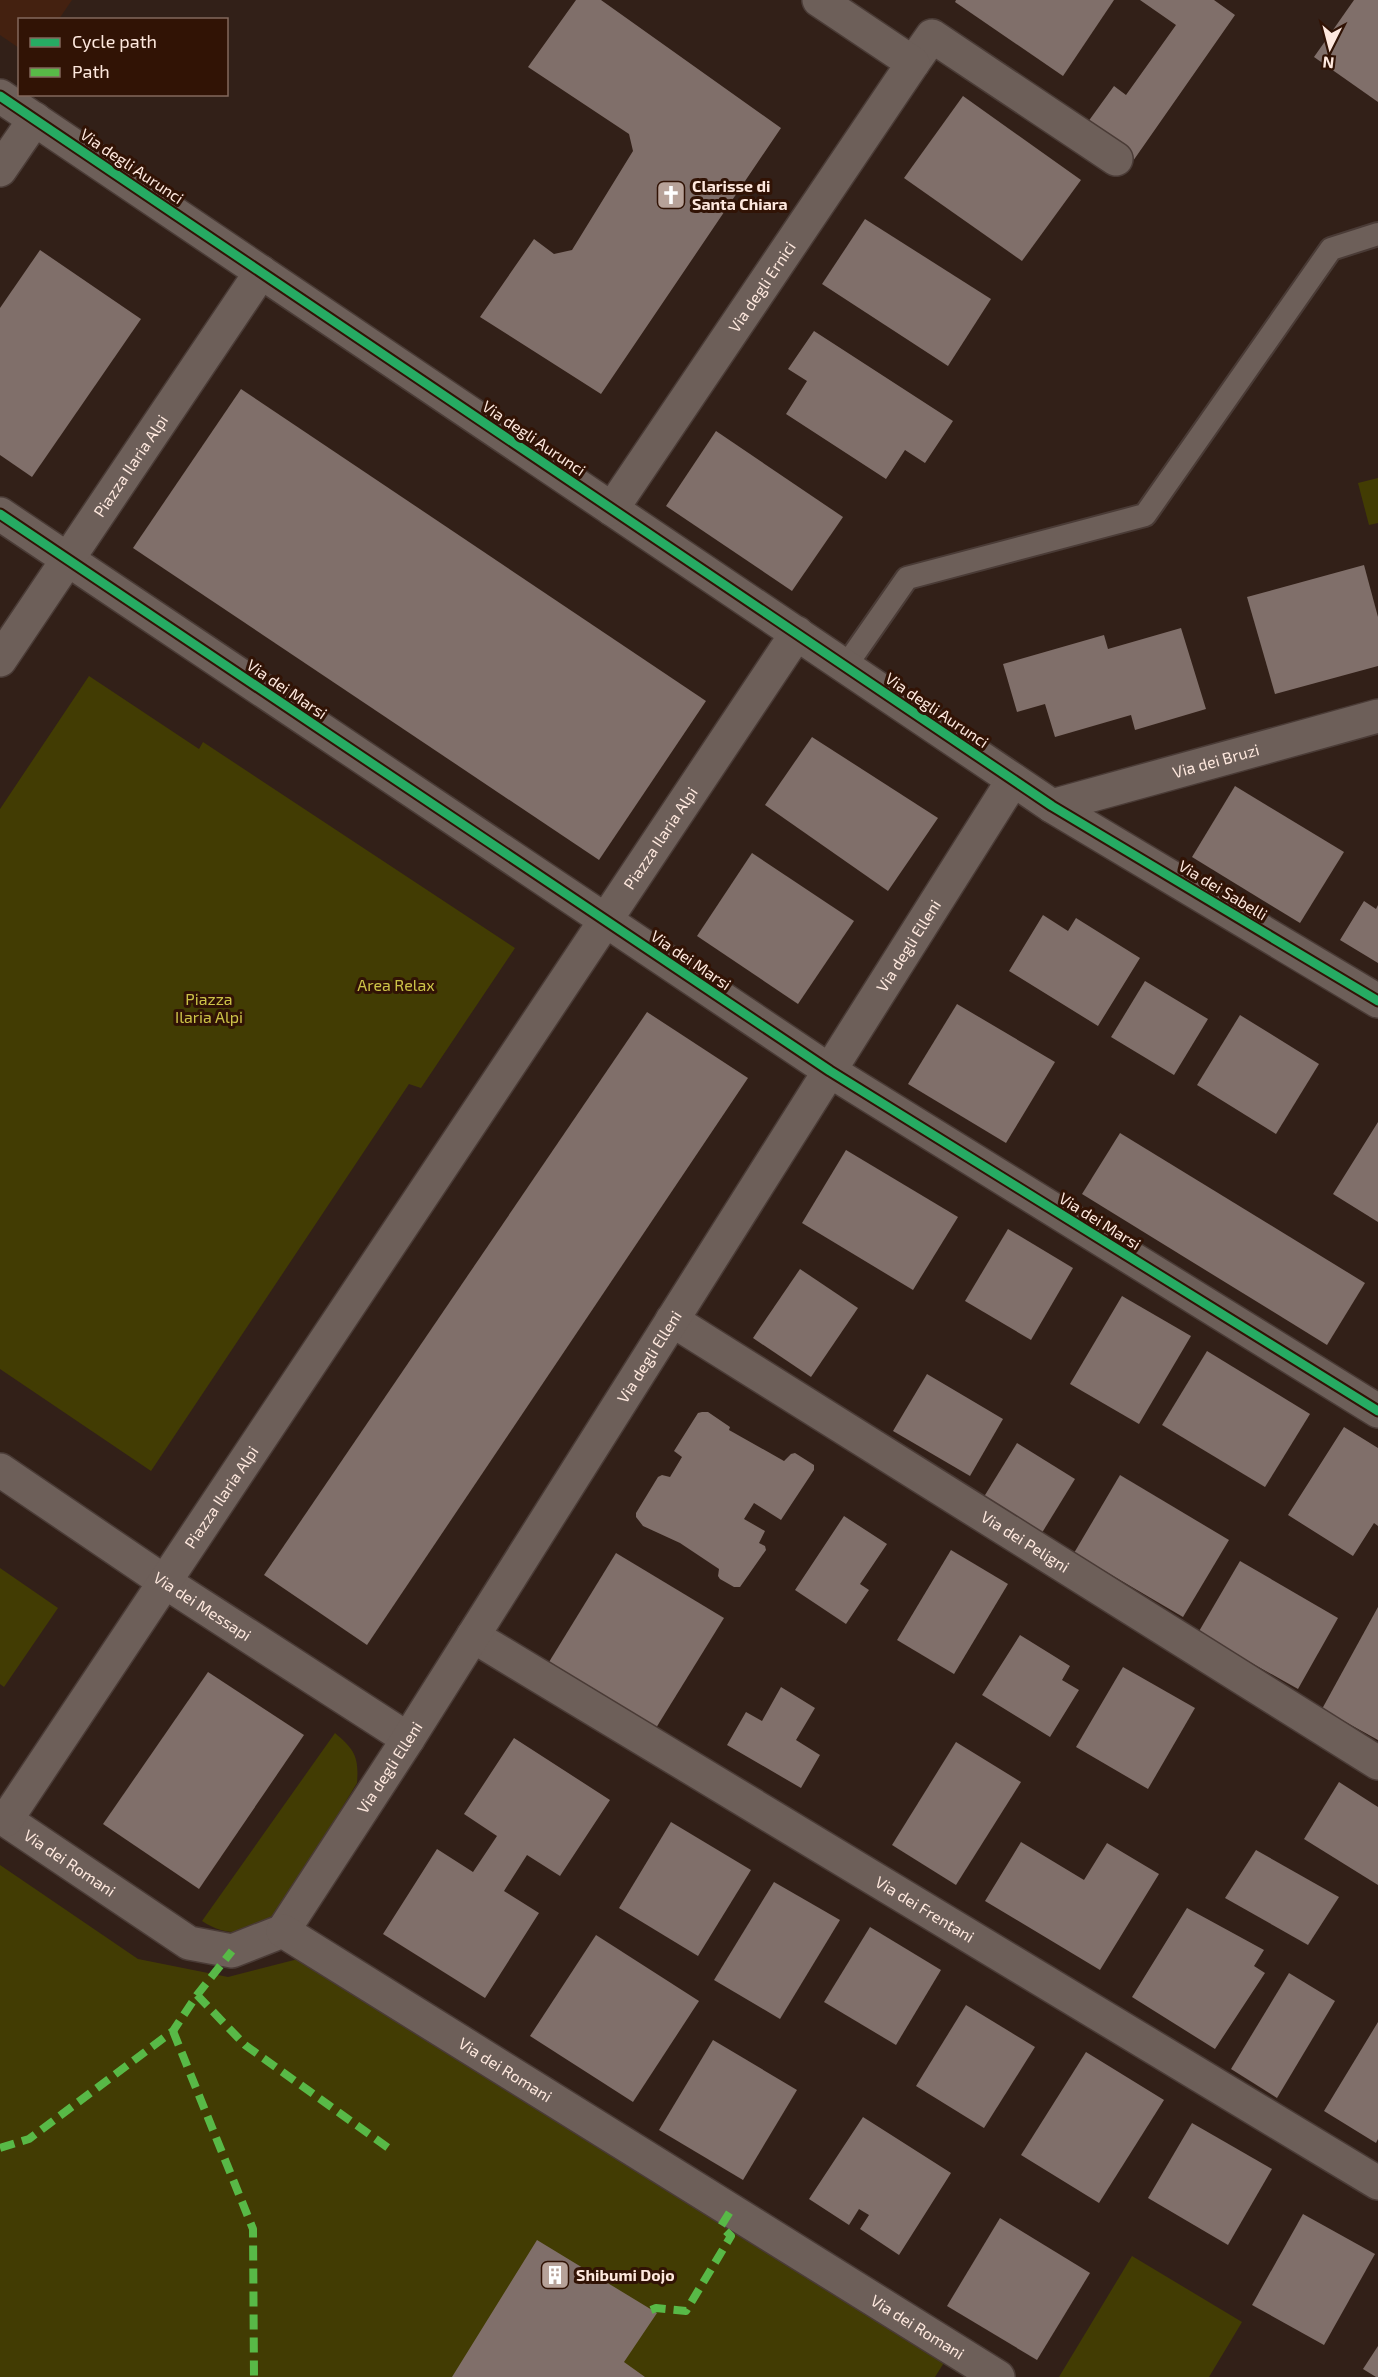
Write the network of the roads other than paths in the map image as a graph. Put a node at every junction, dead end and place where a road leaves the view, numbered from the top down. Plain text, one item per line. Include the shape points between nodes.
1 (819, 0) edge
2 (913, 63) junction
3 (0, 96) edge
4 (34, 119) junction
5 (1116, 159) dead end
6 (0, 170) edge
7 (1378, 234) edge
8 (261, 272) junction
9 (612, 509) junction
10 (0, 514) edge
11 (67, 559) junction
12 (796, 633) junction
13 (0, 660) edge
14 (845, 667) junction
15 (1378, 716) edge
16 (1013, 780) junction
17 (1052, 806) junction
18 (604, 920) junction
19 (1378, 1001) edge
20 (830, 1071) junction
21 (672, 1320) junction
22 (1378, 1411) edge
23 (0, 1470) edge
24 (165, 1582) junction
25 (472, 1636) junction
26 (408, 1739) junction
27 (1378, 1763) edge
28 (3, 1818) edge
29 (284, 1931) junction
30 (1378, 2183) edge
31 (998, 2377) edge

1 - 2 street
2 - 5 street, Via degli Ernici via 932,36
2 - 9 street, Via degli Ernici
3 - 4 street, Via degli Aurunci
4 - 6 street
4 - 8 street, Via degli Aurunci
7 - 14 lane via 1331,249 1145,515 907,578
8 - 9 street, Via degli Aurunci
8 - 11 street, Piazza Ilaria Alpi
9 - 12 street, Via degli Aurunci
10 - 11 street, Via dei Marsi
11 - 13 street, Piazza Ilaria Alpi
11 - 18 street, Via dei Marsi
12 - 14 street, Via degli Aurunci
12 - 18 street, Piazza Ilaria Alpi
14 - 16 street, Via degli Aurunci
15 - 17 street, Via dei Bruzi
16 - 17 street, Via degli Aurunci
16 - 20 street, Via degli Elleni
17 - 19 street, Via dei Sabelli
18 - 20 street, Via dei Marsi
18 - 24 street, Piazza Ilaria Alpi
20 - 21 street, Via degli Elleni
20 - 22 street, Via dei Marsi
21 - 25 street, Via degli Elleni
21 - 27 street, Via dei Peligni
23 - 24 street, Via dei Messapi
24 - 26 street, Via dei Messapi
24 - 28 street, Piazza Ilaria Alpi
25 - 26 street, Via degli Elleni
25 - 30 street, Via dei Frentani
26 - 29 street, Via degli Elleni
28 - 29 street, Via dei Romani via 189,1942 232,1951
29 - 31 street, Via dei Romani

